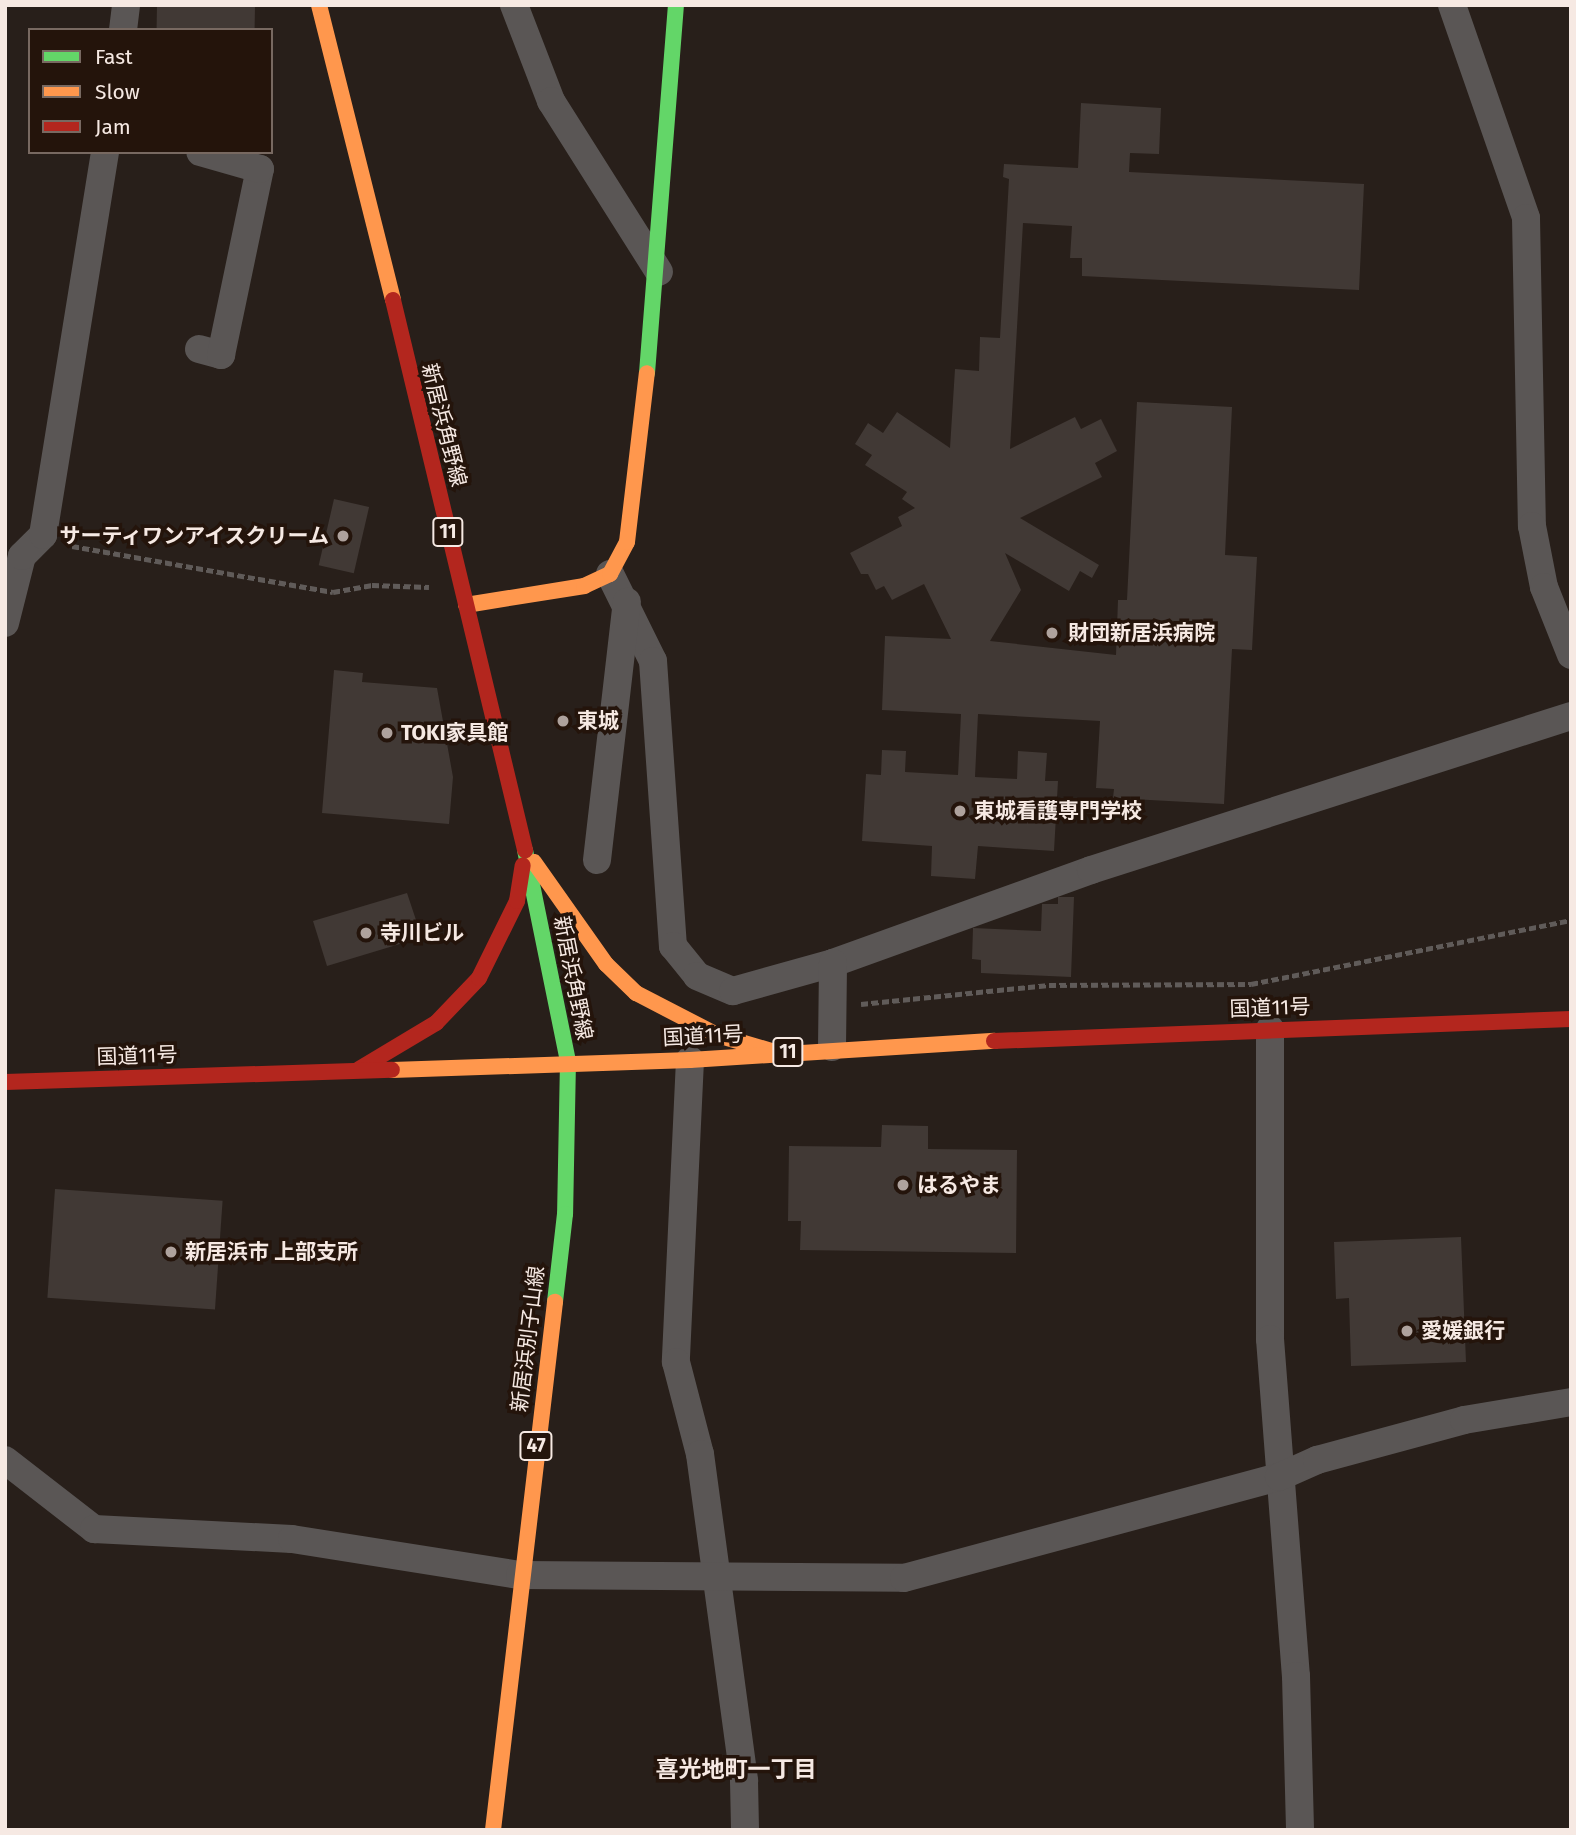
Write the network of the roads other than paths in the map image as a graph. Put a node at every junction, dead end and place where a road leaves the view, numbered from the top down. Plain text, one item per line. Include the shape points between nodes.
1 (125, 5) edge
2 (319, 5) edge
3 (514, 5) edge
4 (676, 5) edge
5 (1452, 5) edge
6 (123, 28) edge
7 (105, 154) edge
8 (207, 154) edge
9 (659, 272) junction
10 (199, 349) dead end
11 (610, 574) junction
12 (627, 599) junction
13 (466, 605) junction
14 (5, 622) edge
15 (1571, 654) edge
16 (1571, 716) edge
17 (525, 849) junction
18 (597, 860) dead end
19 (834, 963) junction
20 (1571, 1019) edge
21 (1270, 1029) junction
22 (832, 1048) junction
23 (778, 1053) junction
24 (690, 1060) junction
25 (568, 1061) junction
26 (359, 1069) junction
27 (5, 1082) edge
28 (1571, 1402) edge
29 (5, 1460) edge
30 (1279, 1477) junction
31 (520, 1575) junction
32 (713, 1579) junction
33 (492, 1830) edge
34 (745, 1830) edge
35 (1300, 1830) edge

1 - 6 street
2 - 13 main road, 新居浜角野線 / 11
3 - 9 street via 551,101
4 - 9 main road
5 - 15 street via 1526,218 1532,526 1544,587
7 - 14 street via 43,535 22,556
8 - 10 street via 260,169 221,355
9 - 11 main road via 627,542
11 - 12 street
11 - 13 main road via 584,586
12 - 18 street
12 - 19 street via 653,661 673,946 683,965 716,987 733,991
13 - 17 main road, 新居浜角野線 / 11
16 - 19 street via 1091,870
17 - 23 main road via 606,964 636,993 717,1035
17 - 25 main road, 新居浜角野線 / 11
17 - 26 main road via 517,901 479,978 436,1023
19 - 22 street
20 - 21 main road, 国道11号 / 11
21 - 22 main road, 国道11号 / 11
21 - 30 street via 1270,1339
22 - 23 main road, 国道11号 / 11
23 - 24 main road, 国道11号 / 11
24 - 25 main road, 国道11号 / 11
24 - 32 street via 676,1362 700,1454
25 - 26 main road, 国道11号 / 11
25 - 31 main road, 新居浜別子山線 / 47 via 565,1214
26 - 27 main road, 国道11号 / 11
28 - 30 street via 1464,1420 1317,1460
29 - 31 street via 94,1528 292,1539
30 - 32 street via 904,1578
30 - 35 street via 1296,1676
31 - 32 street
31 - 33 main road, 新居浜別子山線 / 47
32 - 34 street via 744,1781

